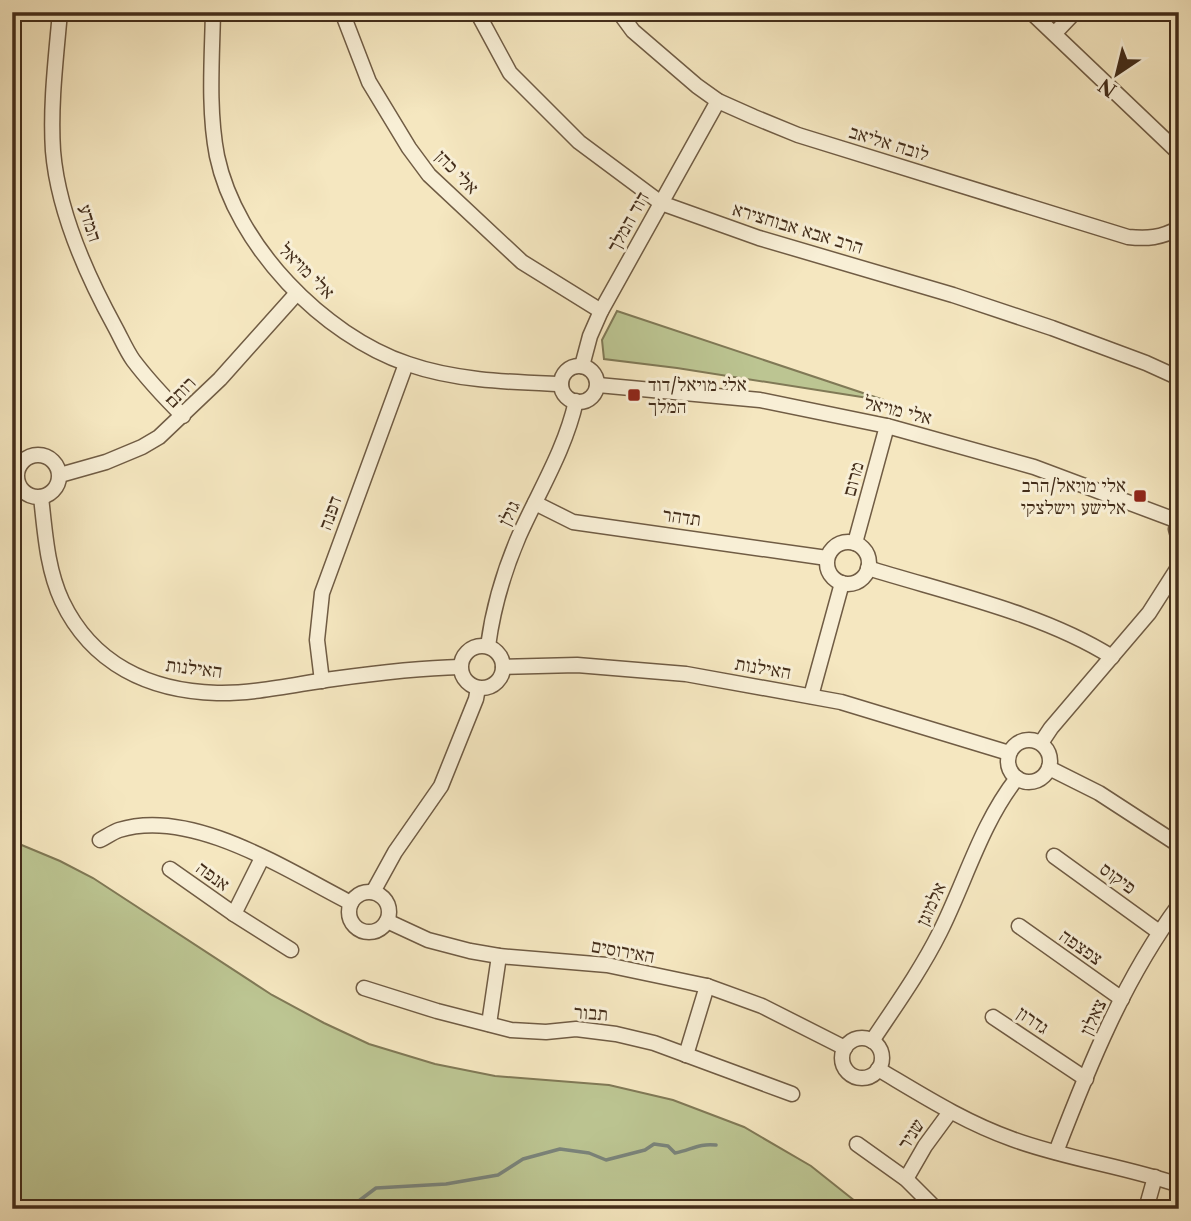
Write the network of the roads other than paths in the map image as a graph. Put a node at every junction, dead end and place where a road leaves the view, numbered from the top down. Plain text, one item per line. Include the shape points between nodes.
1 (60, 12) edge
2 (213, 12) edge
3 (342, 12) edge
4 (477, 12) edge
5 (619, 12) edge
6 (1031, 12) edge
7 (1075, 12) edge
8 (1055, 33) junction
9 (718, 101) junction
10 (1179, 153) edge
11 (661, 203) junction
12 (1179, 228) edge
13 (298, 293) junction
14 (601, 311) junction
15 (406, 364) junction
16 (582, 366) junction
17 (1179, 378) edge
18 (561, 384) junction
19 (598, 384) junction
20 (576, 401) junction
21 (183, 416) junction
22 (887, 426) junction
23 (60, 475) junction
24 (41, 497) junction
25 (535, 503) junction
26 (1178, 521) edge
27 (1179, 540) edge
28 (855, 543) junction
29 (827, 558) junction
30 (1179, 566) edge
31 (868, 568) junction
32 (842, 583) junction
33 (488, 646) junction
34 (1112, 657) junction
35 (460, 667) junction
36 (503, 667) junction
37 (323, 681) junction
38 (478, 688) junction
39 (811, 696) junction
40 (1041, 743) junction
41 (1009, 753) junction
42 (1049, 768) junction
43 (1017, 778) junction
44 (100, 840) dead end
45 (1179, 845) edge
46 (1054, 856) dead end
47 (262, 858) junction
48 (170, 869) dead end
49 (373, 892) junction
50 (351, 903) junction
51 (1179, 905) edge
52 (233, 914) junction
53 (387, 921) junction
54 (1019, 926) dead end
55 (1159, 932) junction
56 (291, 950) dead end
57 (499, 956) junction
58 (707, 986) junction
59 (364, 988) dead end
60 (1122, 999) junction
61 (993, 1017) dead end
62 (489, 1024) junction
63 (872, 1041) junction
64 (845, 1048) junction
65 (687, 1055) junction
66 (878, 1069) junction
67 (1086, 1079) junction
68 (792, 1094) dead end
69 (950, 1112) junction
70 (857, 1144) dead end
71 (1056, 1152) junction
72 (1155, 1177) junction
73 (906, 1179) junction
74 (1179, 1185) edge
75 (936, 1209) edge
76 (1146, 1209) edge

1 - 21 street, המדע via 53,152 63,204 81,257 132,358
2 - 13 street, אלי מויאל via 217,157 243,223
3 - 14 street, אלי כהן via 369,82 429,175 522,262
4 - 11 street, הרב אבא אבוחצירא via 518,82 579,142
5 - 9 street, לובה אליאב via 633,31
6 - 8 street
7 - 8 street
8 - 10 street
9 - 11 street, דוד המלך
9 - 12 street, לובה אליאב via 798,135 1128,237 1164,236
11 - 14 street, דוד המלך
11 - 17 street, הרב אבא אבוחצירא via 1052,328
13 - 15 street, אלי מויאל via 355,338
13 - 21 street, רותם
14 - 16 street, דוד המלך
15 - 18 street, אלי מויאל via 493,381
15 - 37 street, דפנה via 322,593 317,640
16 - 18 street via 566,372
16 - 19 street
18 - 20 street via 566,396
19 - 20 street via 592,397
19 - 22 street, אלי מויאל via 760,400
20 - 25 street, גולן via 570,428
21 - 23 street, רותם via 142,447
22 - 26 street, אלי מויאל via 1034,467
22 - 28 street, מרום
23 - 24 street via 52,492
23 - 24 street via 55,463 44,455 25,459 18,471 19,484 28,494
24 - 37 street, האילנות via 48,557 62,600 82,633 110,662 169,687 218,693
25 - 29 street, תדהר via 573,522
25 - 33 street, גולן via 501,583
26 - 27 street
28 - 29 street via 839,543
28 - 31 street via 867,554
29 - 32 street via 829,572
30 - 34 street via 1149,613
31 - 32 street via 860,580
31 - 34 street via 1041,622 1078,636
32 - 39 street
33 - 35 street via 471,648
33 - 36 street via 500,656
34 - 40 street
35 - 37 street, האילנות via 409,668
35 - 38 street via 466,681
36 - 38 street via 495,683
36 - 39 street, האילנות via 577,665 686,674
38 - 49 street via 441,786
39 - 41 street, האילנות
40 - 41 street via 1026,740
40 - 42 street via 1049,752
41 - 43 street via 1008,764
42 - 43 street via 1036,781
42 - 45 street via 1099,793
43 - 63 street, אלמוגן via 988,823 934,944
44 - 47 street via 120,830 176,827 207,833
46 - 55 street, פיקוס
47 - 50 street
47 - 52 street, אנפה
48 - 52 street, אנפה
49 - 50 street via 358,895
49 - 53 street via 388,905
50 - 53 street via 351,922 362,930 376,931
51 - 55 street, צאלון
52 - 56 street, אנפה
53 - 57 street, האירוסים via 428,940
54 - 60 street, צפצפה
55 - 60 street, צאלון
57 - 58 street, האירוסים via 607,965
57 - 62 street
58 - 64 street, האירוסים via 762,1006
58 - 65 street
59 - 62 street, תבור
60 - 67 street, צאלון
61 - 67 street, גדרון
62 - 65 street, תבור via 511,1030 576,1028 616,1034
63 - 64 street via 854,1039
63 - 66 street via 881,1055
64 - 66 street via 842,1060 851,1075 865,1077
65 - 68 street, תבור
66 - 69 street
67 - 71 street, צאלון
69 - 71 street
69 - 73 street, שניר
70 - 73 street, שניר
71 - 72 street
72 - 74 street
72 - 76 street
73 - 75 street, שניר

